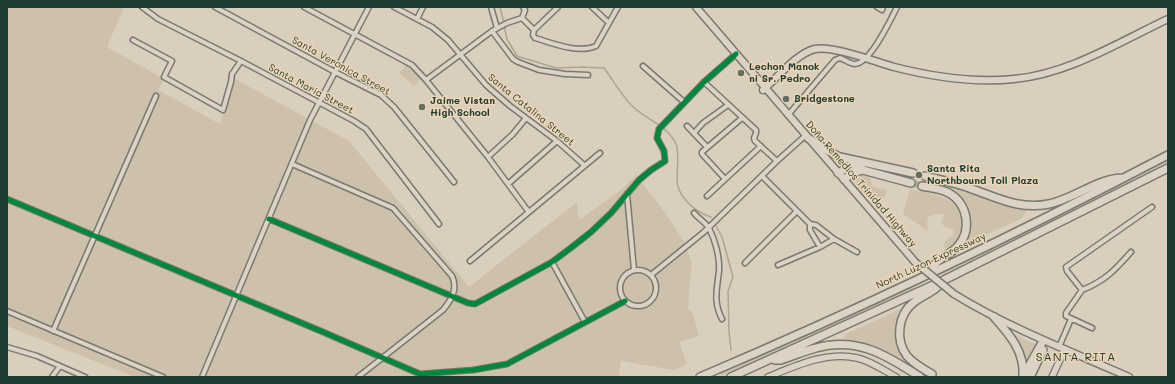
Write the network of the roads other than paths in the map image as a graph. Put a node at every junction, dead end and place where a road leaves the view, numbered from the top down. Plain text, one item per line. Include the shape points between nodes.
1 (142, 7) edge
2 (215, 7) edge
3 (304, 7) edge
4 (369, 7) edge
5 (394, 7) edge
6 (423, 7) edge
7 (491, 7) edge
8 (523, 7) edge
9 (558, 7) edge
10 (592, 7) edge
11 (618, 7) edge
12 (696, 7) edge
13 (876, 7) edge
14 (883, 7) edge
15 (897, 7) edge
16 (148, 9) edge
17 (522, 18) junction
18 (417, 19) junction
19 (1168, 19) edge
20 (609, 23) junction
21 (498, 28) junction
22 (534, 30) junction
23 (492, 31) junction
24 (355, 34) junction
25 (133, 40) dead end
26 (736, 54) junction
27 (460, 56) junction
28 (864, 58) junction
29 (242, 61) junction
30 (643, 66) dead end
31 (335, 72) junction
32 (588, 74) dead end
33 (426, 80) junction
34 (704, 82) junction
35 (763, 90) dead end
36 (156, 96) dead end
37 (319, 102) junction
38 (684, 102) junction
39 (728, 105) junction
40 (788, 114) junction
41 (526, 118) junction
42 (742, 118) junction
43 (687, 126) dead end
44 (694, 133) junction
45 (807, 137) junction
46 (557, 141) junction
47 (760, 146) junction
48 (707, 147) junction
49 (600, 153) dead end
50 (1168, 155) edge
51 (488, 158) junction
52 (777, 161) junction
53 (865, 163) junction
54 (292, 164) junction
55 (584, 165) junction
56 (1168, 168) edge
57 (838, 173) junction
58 (913, 173) tunnel mouth
59 (762, 176) junction
60 (925, 176) tunnel mouth
61 (1125, 178) junction
62 (725, 179) junction
63 (844, 179) junction
64 (454, 182) dead end
65 (911, 183) tunnel mouth
66 (508, 184) junction
67 (922, 186) tunnel mouth
68 (627, 194) junction
69 (707, 196) dead end
70 (7, 199) edge
71 (1152, 207) dead end
72 (797, 211) junction
73 (528, 212) junction
74 (694, 213) dead end
75 (269, 219) junction
76 (439, 224) dead end
77 (810, 224) junction
78 (708, 227) junction
79 (94, 236) junction
80 (834, 239) junction
81 (820, 247) junction
82 (857, 252) dead end
83 (1131, 252) dead end
84 (470, 261) dead end
85 (552, 262) junction
86 (745, 263) dead end
87 (778, 265) dead end
88 (634, 270) junction
89 (930, 273) junction
90 (651, 275) junction
91 (942, 282) junction
92 (1082, 290) junction
93 (236, 296) junction
94 (453, 296) junction
95 (625, 301) junction
96 (7, 311) edge
97 (994, 317) junction
98 (722, 319) dead end
99 (1071, 319) junction
100 (585, 322) junction
101 (1092, 328) dead end
102 (53, 330) junction
103 (1045, 341) junction
104 (7, 347) edge
105 (1062, 348) junction
106 (382, 358) junction
107 (769, 360) junction
108 (60, 366) junction
109 (458, 372) junction
110 (932, 374) dead end
111 (52, 377) edge
112 (85, 377) edge
113 (163, 377) edge
114 (202, 377) edge
115 (358, 377) edge
116 (457, 377) edge
117 (700, 377) edge
118 (731, 377) edge
119 (768, 377) edge
120 (896, 377) edge
121 (920, 377) edge
122 (1023, 377) edge
123 (1030, 377) edge
124 (1052, 377) edge
125 (1129, 377) edge

1 - 16 street, Santa Maria Street
2 - 31 street, Santa Veronica Street
3 - 24 street
4 - 24 street
5 - 18 street, Santa Catalina Street
6 - 18 street
7 - 21 street
8 - 17 street via 525,10
9 - 22 street
10 - 20 street
11 - 20 street
12 - 26 main road, Doña Remedios Trinidad Highway
13 - 14 street via 882,10
15 - 28 street via 878,44
16 - 29 street, Santa Maria Street via 158,19
17 - 21 street
17 - 22 street
18 - 27 street, Santa Catalina Street via 448,40
19 - 28 main road via 1072,64 1026,78 966,80 906,70
20 - 22 street via 596,46 590,49 567,47 535,38
21 - 23 street
23 - 27 street
23 - 32 street via 518,62 539,70
24 - 31 street
24 - 33 street via 412,65
25 - 29 street via 172,61 164,77 223,110 232,74
26 - 34 street
26 - 40 main road, Doña Remedios Trinidad Highway
27 - 33 street
27 - 41 street, Santa Catalina Street via 486,85
28 - 35 main road via 831,50 814,49 799,58
28 - 40 street via 854,64 840,58 835,60
29 - 37 street, Santa Maria Street
30 - 38 street
31 - 37 street
31 - 64 street, Santa Veronica Street via 388,101
33 - 51 street
34 - 38 street
34 - 39 street
36 - 79 street
37 - 54 street
37 - 76 street, Santa Maria Street via 366,129
38 - 68 street via 659,129 657,138 664,151 665,161 639,180
39 - 42 street
39 - 44 street
40 - 45 main road, Doña Remedios Trinidad Highway
41 - 46 street, Santa Catalina Street
41 - 51 street
42 - 47 street via 756,130 754,139
42 - 48 street
43 - 44 street
44 - 48 street
45 - 52 street
45 - 53 highway via 836,156
45 - 57 main road, Doña Remedios Trinidad Highway
46 - 55 street, Santa Catalina Street
46 - 66 street
47 - 52 street
47 - 62 street
48 - 62 street via 702,154
49 - 55 street
50 - 61 highway, North Luzon Expressway
51 - 66 street
52 - 59 street
53 - 57 highway via 850,166
53 - 58 highway
54 - 75 street
54 - 94 street via 393,208 452,276 455,282
55 - 73 street
56 - 91 highway
57 - 63 main road, Doña Remedios Trinidad Highway
59 - 72 street
59 - 78 street
60 - 61 highway via 971,188 1009,203 1028,206 1048,204 1114,178
61 - 89 highway, North Luzon Expressway
62 - 69 street
63 - 65 highway via 863,170
63 - 97 main road, Doña Remedios Trinidad Highway, bridge via 915,262 954,294
66 - 73 street
67 - 89 highway via 944,191 954,197 963,208 967,223 961,243 936,263
68 - 85 street via 591,232
68 - 88 street
70 - 79 street
71 - 92 street via 1066,267
72 - 77 street
72 - 86 street
73 - 84 street
74 - 78 street
75 - 93 street
75 - 94 street
77 - 80 street via 816,225
77 - 81 street via 810,230
78 - 90 street
78 - 98 street via 716,246 719,268 716,300
79 - 93 street
79 - 102 street
80 - 81 street
80 - 82 street
81 - 87 street
83 - 92 street via 1111,274
85 - 94 street via 475,304
85 - 100 street
88 - 90 street
88 - 95 street via 624,276 620,286
89 - 117 highway, North Luzon Expressway
90 - 95 street via 656,286 653,298 649,302 633,306
91 - 107 highway
91 - 110 highway via 937,289 914,302 904,313 900,323 902,348 917,365
92 - 99 street via 1066,313
93 - 106 street
93 - 114 street
94 - 106 street via 443,310
95 - 100 street
96 - 102 street
97 - 103 main road, Doña Remedios Trinidad Highway
97 - 122 highway via 1022,357
99 - 101 street
99 - 105 street
100 - 109 street via 507,364
102 - 113 street
103 - 105 main road, Doña Remedios Trinidad Highway
103 - 122 highway
103 - 123 highway
104 - 108 street
105 - 124 main road
105 - 125 main road, Doña Remedios Trinidad Highway
106 - 109 street via 420,374
106 - 115 street
107 - 118 highway
107 - 121 highway via 781,360 823,346 855,345 883,355
108 - 111 street
108 - 112 street
109 - 116 street
119 - 120 main road via 817,359 844,355 873,364

